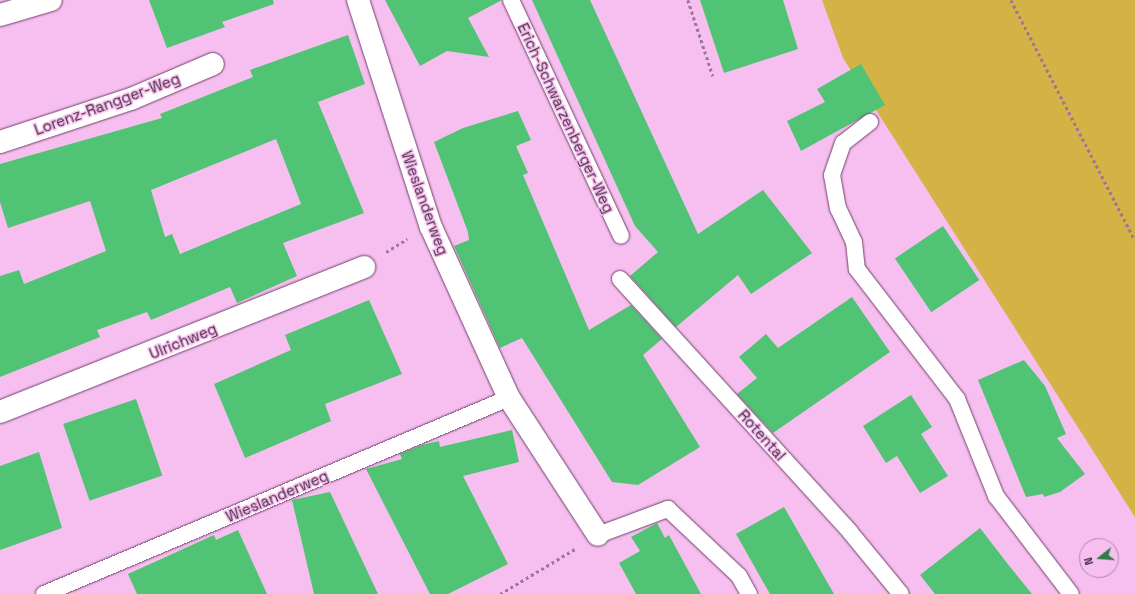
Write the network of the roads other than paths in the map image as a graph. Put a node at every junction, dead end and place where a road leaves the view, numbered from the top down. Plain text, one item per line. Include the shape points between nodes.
1 (51, 0) edge
2 (358, 0) edge
3 (511, 0) edge
4 (0, 15) edge
5 (213, 64) dead end
6 (870, 122) dead end
7 (0, 142) edge
8 (620, 236) dead end
9 (364, 267) road end
10 (620, 279) dead end
11 (509, 398) junction
12 (0, 412) edge
13 (598, 535) joint
14 (44, 594) edge
15 (748, 594) edge
16 (901, 594) edge
17 (1071, 594) edge

1 - 4 street
2 - 11 street, Wieslanderweg via 430,227
3 - 8 lane, Erich-Schwarzenberger-Weg
5 - 7 street, Lorenz-Rangger-Weg via 131,99
6 - 17 lane via 843,143 832,175 838,208 854,242 858,269 957,399 996,496
9 - 12 street, Ulrichweg
10 - 16 lane, Rotental via 850,532
11 - 13 street, Wieslanderweg
11 - 14 lane, Wieslanderweg
13 - 15 lane, Wieslanderweg via 668,509 739,576

